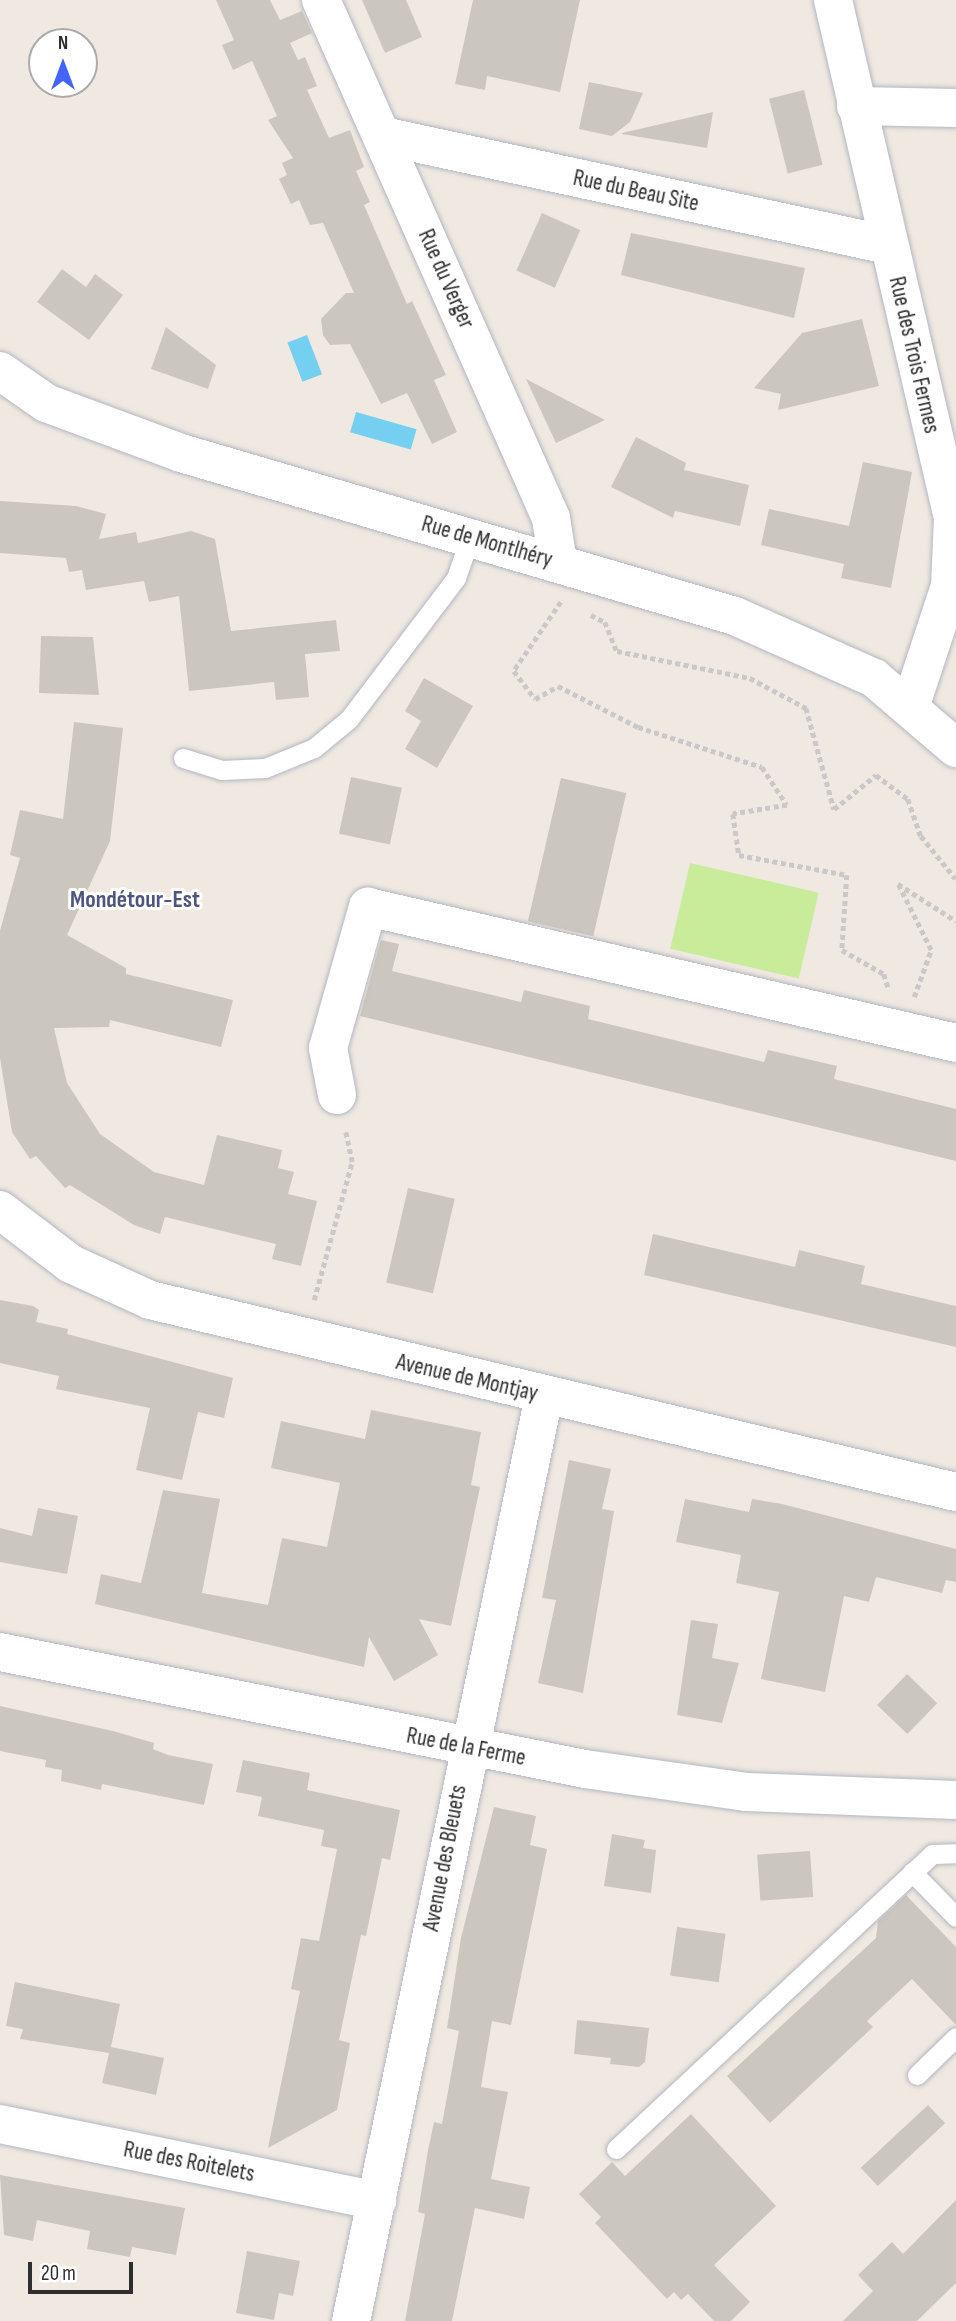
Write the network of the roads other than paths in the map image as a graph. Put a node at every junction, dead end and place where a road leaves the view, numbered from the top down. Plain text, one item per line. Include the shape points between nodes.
1 (321, 0) edge
2 (833, 0) edge
3 (856, 106) junction
4 (956, 108) edge
5 (383, 136) junction
6 (888, 245) junction
7 (0, 372) edge
8 (470, 537) junction
9 (558, 563) junction
10 (910, 708) junction
11 (956, 748) edge
12 (183, 758) dead end
13 (956, 1043) edge
14 (337, 1095) road end
15 (0, 1210) edge
16 (544, 1396) junction
17 (956, 1492) edge
18 (0, 1652) edge
19 (467, 1747) junction
20 (950, 1799) edge
21 (956, 1853) edge
22 (912, 1872) junction
23 (956, 1917) edge
24 (956, 2037) edge
25 (917, 2075) dead end
26 (0, 2124) edge
27 (615, 2149) dead end
28 (377, 2201) junction
29 (351, 2321) edge

1 - 5 street, Rue du Verger
2 - 3 street, Rue des Trois Fermes
3 - 4 street
3 - 6 street, Rue des Trois Fermes
5 - 6 street, Rue du Beau Site
5 - 9 street, Rue du Verger via 551,518
6 - 10 street, Rue des Trois Fermes via 953,518 950,586
7 - 8 street, Rue de Montlhéry via 46,402 181,453
8 - 9 street, Rue de Montlhéry
8 - 12 lane via 456,578 349,719 314,748 265,768 222,770
9 - 10 street, Rue de Montlhéry via 735,616 855,667
10 - 11 street, Rue de Montlhéry
13 - 14 street via 368,907 328,1048
15 - 16 street, Avenue de Montjay via 71,1264 150,1300
16 - 17 street, Avenue de Montjay
16 - 19 street, Avenue des Bleuets
18 - 19 street, Rue de la Ferme
19 - 20 street, Rue de la Ferme via 747,1792
19 - 28 street, Avenue des Bleuets
21 - 22 lane via 932,1854
22 - 23 lane
22 - 27 lane
24 - 25 lane
26 - 28 street, Rue des Roitelets
28 - 29 street, Avenue des Bleuets

